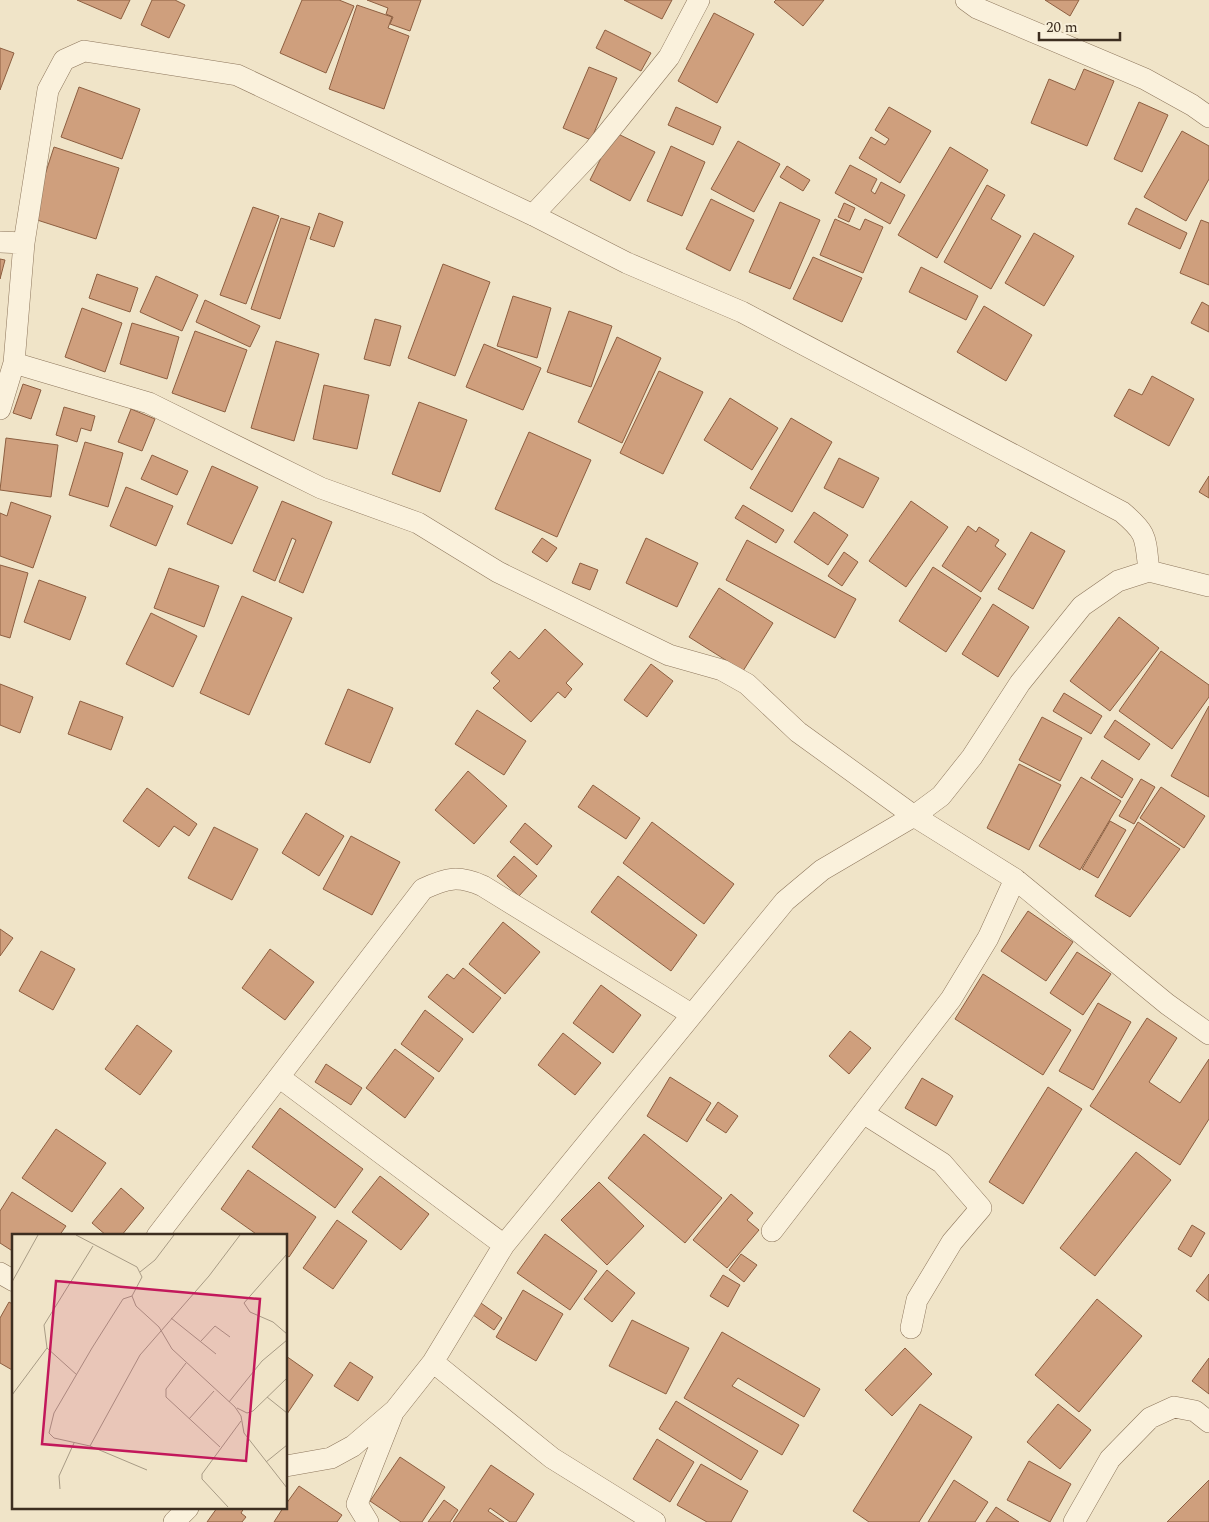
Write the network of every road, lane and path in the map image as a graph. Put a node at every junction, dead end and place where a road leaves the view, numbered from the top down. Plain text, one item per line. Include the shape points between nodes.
1 (699, 0) edge
2 (966, 0) edge
3 (1209, 118) edge
4 (533, 216) junction
5 (0, 242) edge
6 (24, 243) junction
7 (14, 363) junction
8 (0, 409) edge
9 (1149, 571) junction
10 (1209, 586) edge
11 (914, 816) junction
12 (1015, 879) junction
13 (691, 1014) junction
14 (1209, 1034) edge
15 (279, 1077) junction
16 (863, 1113) junction
17 (772, 1230) dead end
18 (159, 1234) edge
19 (504, 1245) junction
20 (0, 1273) edge
21 (12, 1280) edge
22 (911, 1328) dead end
23 (433, 1362) junction
24 (395, 1410) junction
25 (1209, 1422) edge
26 (289, 1463) edge
27 (186, 1510) edge
28 (174, 1522) edge
29 (368, 1522) edge
30 (655, 1522) edge
31 (1074, 1522) edge

1 - 4 street via 669,57 594,150
2 - 3 street via 976,8 1145,79
4 - 6 street via 238,75 84,51 64,60 48,90
4 - 9 street via 627,263 742,312 1122,512 1140,527 1146,540
5 - 6 street
6 - 7 street
7 - 8 street
7 - 11 street via 149,403 321,488 418,523 498,572 669,655 722,670 747,684 798,732
9 - 10 street
9 - 11 street via 1118,581 1082,606 1020,683 954,781 941,796
11 - 12 street
11 - 13 street via 822,870 785,901
12 - 14 street via 1167,1004
12 - 16 street via 988,938 951,999
13 - 15 street via 483,886 465,878 443,880 423,889
13 - 19 street
15 - 18 street
15 - 19 street
16 - 17 street
16 - 22 street via 942,1163 981,1208 952,1242 917,1300
19 - 23 street
20 - 21 street
23 - 24 street
23 - 30 street via 552,1458
24 - 26 street via 353,1446 331,1458
24 - 29 street via 357,1504
25 - 31 street via 1195,1411 1174,1407 1150,1418 1110,1459
27 - 28 street

